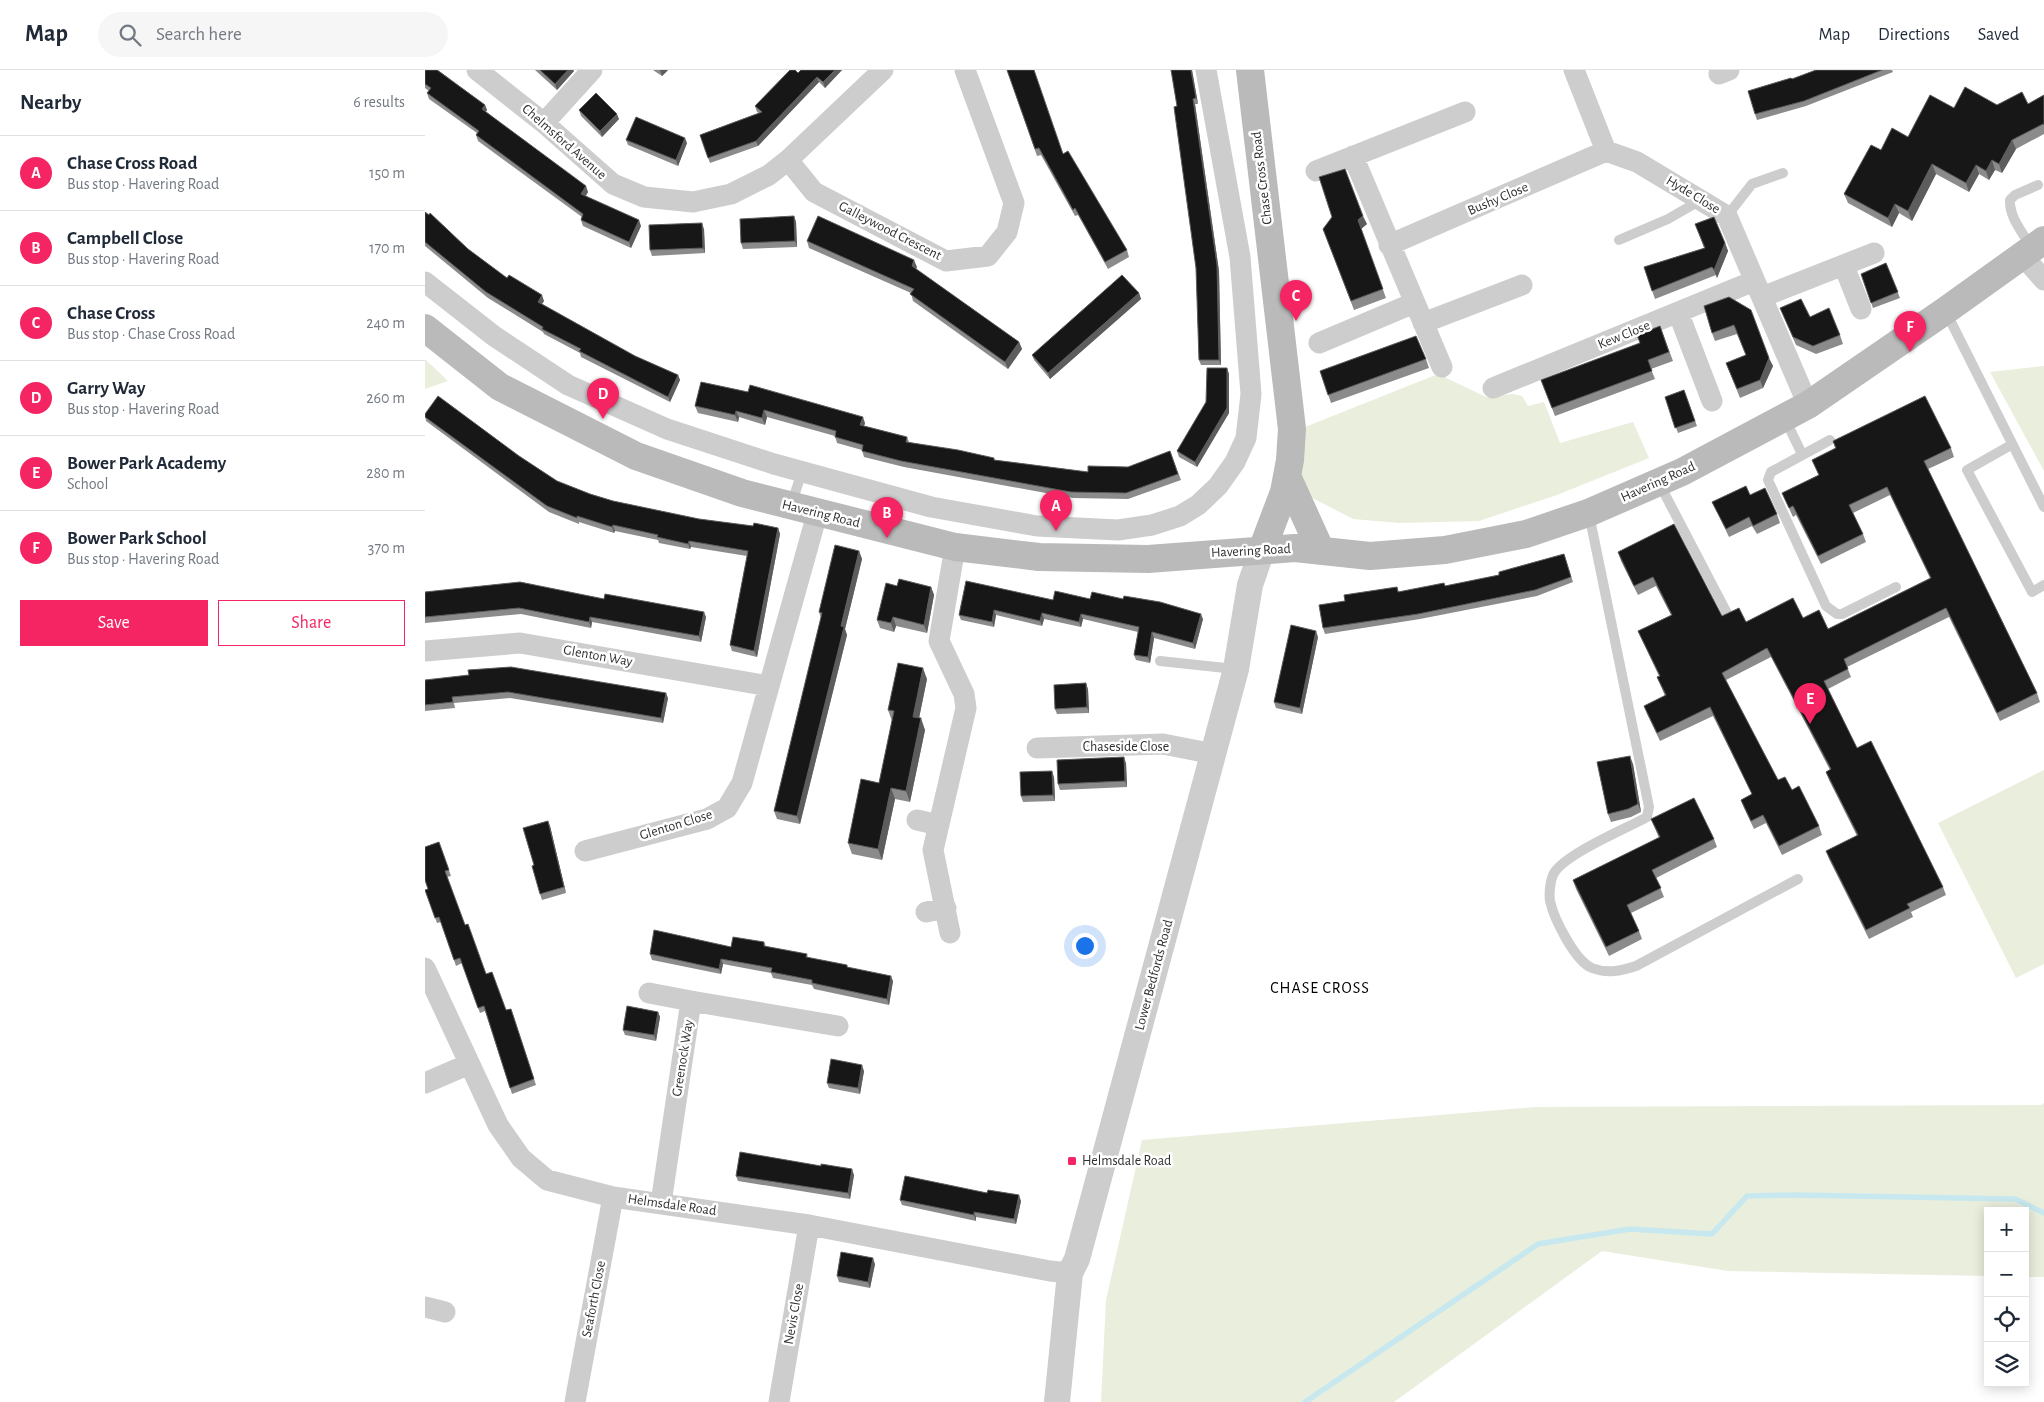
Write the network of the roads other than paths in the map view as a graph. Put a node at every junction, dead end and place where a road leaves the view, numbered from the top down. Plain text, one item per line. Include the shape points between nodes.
1 (477, 70) edge
2 (592, 70) edge
3 (883, 70) edge
4 (965, 70) edge
5 (1206, 70) edge
6 (1250, 70) edge
7 (1574, 70) edge
8 (1465, 112) dead end
9 (544, 123) junction
10 (1606, 151) junction
11 (1353, 156) junction
12 (788, 160) junction
13 (1316, 171) dead end
14 (1783, 173) dead end
15 (2038, 184) dead end
16 (1701, 200) junction
17 (1727, 216) junction
18 (1619, 240) dead end
19 (1389, 245) junction
20 (2033, 247) edge
21 (1874, 253) dead end
22 (1844, 266) junction
23 (2044, 280) edge
24 (425, 282) edge
25 (1522, 285) dead end
26 (1758, 289) junction
27 (1414, 303) junction
28 (1861, 309) dead end
29 (1945, 311) junction
30 (1678, 312) junction
31 (1423, 323) junction
32 (425, 328) edge
33 (1319, 343) dead end
34 (1441, 367) dead end
35 (1493, 388) dead end
36 (1712, 401) dead end
37 (1808, 405) junction
38 (1784, 418) junction
39 (1830, 440) dead end
40 (2011, 445) junction
41 (1802, 454) junction
42 (802, 472) junction
43 (1287, 476) junction
44 (1659, 482) junction
45 (790, 506) junction
46 (2044, 507) edge
47 (1588, 512) junction
48 (817, 514) junction
49 (955, 547) junction
50 (1262, 550) junction
51 (1321, 551) junction
52 (2044, 585) edge
53 (1896, 587) dead end
54 (1729, 617) edge
55 (425, 651) edge
56 (1160, 661) dead end
57 (1236, 669) junction
58 (769, 686) junction
59 (1037, 748) dead end
60 (1214, 754) junction
61 (917, 820) dead end
62 (939, 825) junction
63 (585, 851) dead end
64 (1798, 879) dead end
65 (950, 933) dead end
66 (425, 968) edge
67 (649, 993) dead end
68 (691, 1001) junction
69 (838, 1026) dead end
70 (469, 1064) junction
71 (425, 1083) edge
72 (613, 1197) junction
73 (661, 1204) junction
74 (809, 1225) junction
75 (1070, 1273) junction
76 (575, 1402) edge
77 (779, 1402) edge
78 (1057, 1402) edge

1 - 9 street, Chelmsford Avenue
2 - 9 street
3 - 12 street, Chelmsford Avenue
4 - 12 street, Galleywood Crescent via 1014,203 1007,232 988,256 946,261 814,192
5 - 42 street via 1241,257 1251,394 1245,438 1235,462 1218,486 1198,505 1180,516 1152,526 1118,530 1037,526 931,507
6 - 43 main road, Chase Cross Road via 1292,429
7 - 10 street
8 - 11 street
9 - 12 street, Chelmsford Avenue via 613,184 644,197 670,201 693,202 731,194 750,186
10 - 16 street, Hyde Close via 1637,162
10 - 19 street, Bushy Close
11 - 13 street
11 - 19 street
14 - 17 lane via 1752,184
15 - 20 lane via 2010,200 2014,217
16 - 17 street, Hyde Close
16 - 18 lane via 1668,219
17 - 26 street, Hyde Close
19 - 27 street
20 - 23 street
20 - 29 main road, Havering Road
21 - 22 street, Kew Close
22 - 26 street, Kew Close
22 - 28 street
24 - 42 street via 494,336 568,385 667,430
25 - 31 street
26 - 30 street, Kew Close
26 - 37 street, Hyde Close
27 - 31 street
27 - 33 street
29 - 37 main road, Havering Road
29 - 40 lane
30 - 35 street, Kew Close
30 - 36 street
31 - 34 street
32 - 45 main road, Havering Road via 500,387 636,456
37 - 38 main road, Havering Road
38 - 41 lane
38 - 44 main road, Havering Road
39 - 41 lane
40 - 46 lane
40 - 52 lane via 1967,470 2032,592
41 - 53 lane via 1771,472 1768,480 1826,606 1842,614
42 - 45 lane
43 - 50 main road, Chase Cross Road
43 - 51 main road
44 - 47 main road, Havering Road
44 - 54 lane
45 - 48 main road, Havering Road
47 - 51 main road, Havering Road via 1527,534 1445,550 1369,556
47 - 64 lane via 1649,807 1647,817 1576,854 1554,875 1550,901 1575,954 1591,968 1604,972 1637,966
48 - 49 main road, Havering Road
48 - 58 street, Glenton Close
49 - 50 main road, Havering Road via 1039,557 1148,559
49 - 62 street via 939,641 965,694 966,708
50 - 51 main road, Havering Road via 1295,548
50 - 57 street, Lower Bedfords Road via 1250,585
55 - 58 street, Glenton Way via 520,643
56 - 57 lane
57 - 60 street, Lower Bedfords Road
58 - 63 street, Glenton Close via 742,783 727,808 707,819
59 - 60 street, Chaseside Close via 1163,744
60 - 75 street, Lower Bedfords Road via 1077,1259
61 - 62 street
62 - 65 street via 933,850 936,910
66 - 70 street, Helmsdale Road
67 - 68 street
68 - 69 street, Greenock Way
68 - 73 street, Greenock Way
70 - 71 street
70 - 72 street, Helmsdale Road via 498,1125 521,1158 547,1180
72 - 73 street, Helmsdale Road
72 - 76 street, Seaforth Close
73 - 74 street, Helmsdale Road
74 - 75 street, Helmsdale Road
74 - 77 street, Nevis Close
75 - 78 street, Lower Bedfords Road

